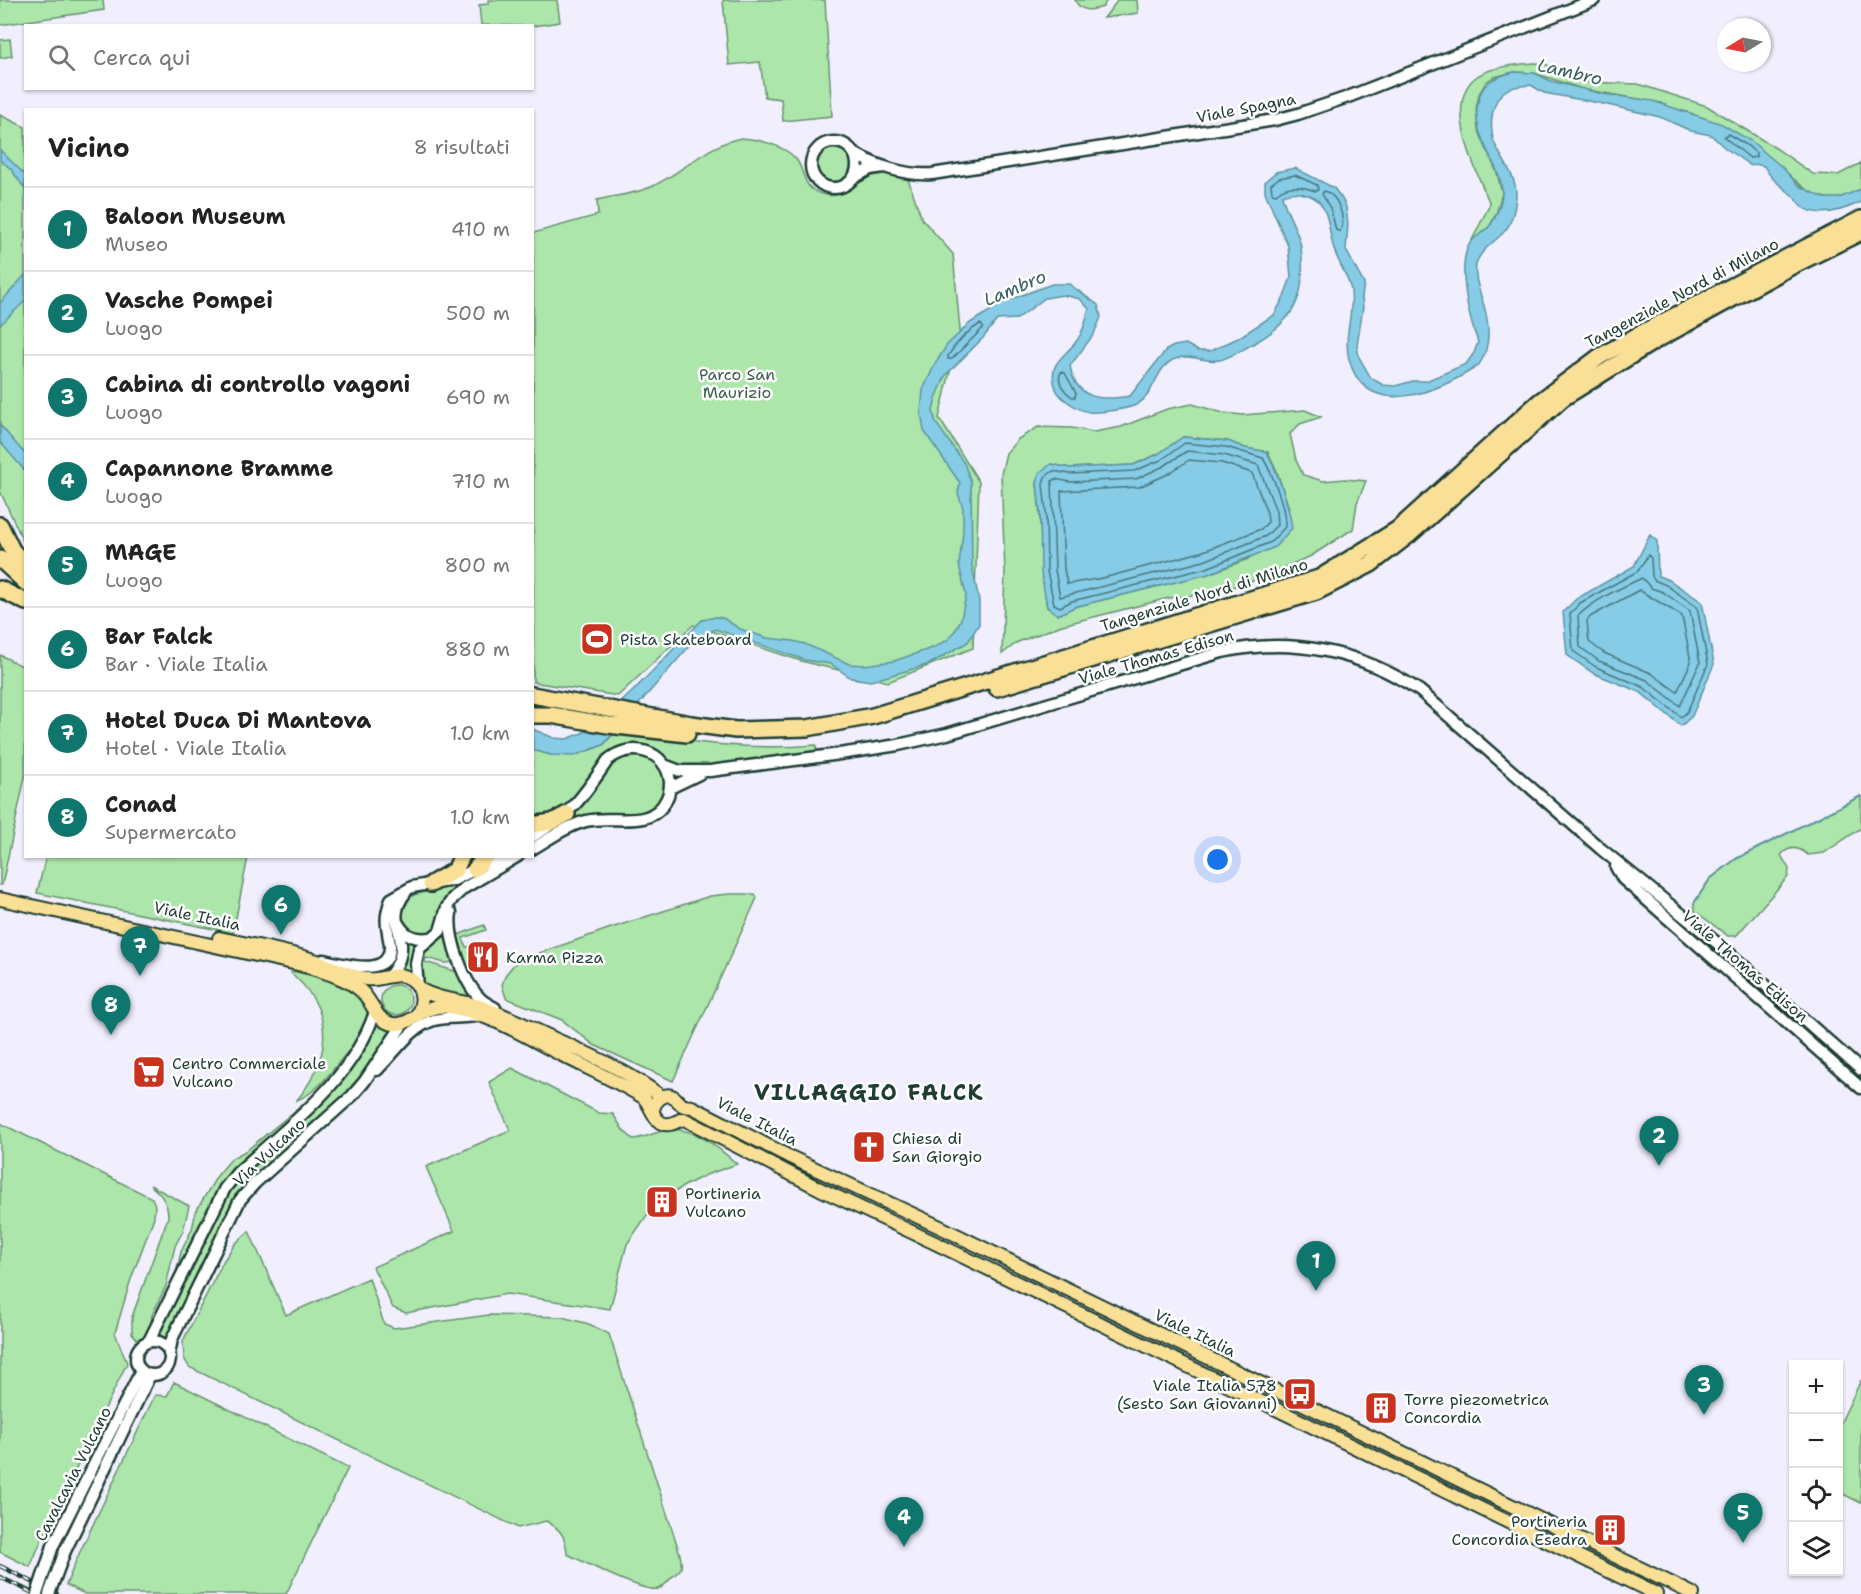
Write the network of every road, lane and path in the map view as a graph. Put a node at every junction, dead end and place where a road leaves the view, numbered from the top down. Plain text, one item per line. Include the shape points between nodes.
1 (1594, 0) edge
2 (854, 153) junction
3 (886, 167) junction
4 (853, 178) junction
5 (1861, 219) edge
6 (1861, 232) edge
7 (0, 525) edge
8 (0, 559) edge
9 (24, 564) edge
10 (24, 582) edge
11 (0, 589) edge
12 (24, 601) edge
13 (534, 691) edge
14 (534, 696) edge
15 (534, 705) edge
16 (534, 715) edge
17 (595, 715) junction
18 (639, 723) junction
19 (822, 731) junction
20 (664, 765) junction
21 (710, 771) junction
22 (670, 788) junction
23 (567, 814) junction
24 (534, 825) edge
25 (534, 836) edge
26 (534, 848) edge
27 (461, 858) edge
28 (484, 858) edge
29 (496, 858) edge
30 (515, 858) edge
31 (1617, 862) junction
32 (475, 869) junction
33 (430, 884) junction
34 (408, 889) junction
35 (0, 891) edge
36 (453, 898) junction
37 (0, 899) edge
38 (396, 920) junction
39 (433, 937) junction
40 (299, 956) junction
41 (387, 977) junction
42 (419, 988) junction
43 (374, 1008) junction
44 (480, 1015) junction
45 (507, 1016) junction
46 (415, 1017) junction
47 (403, 1024) junction
48 (1861, 1070) edge
49 (364, 1082) junction
50 (1861, 1088) edge
51 (662, 1097) junction
52 (681, 1104) junction
53 (653, 1110) junction
54 (678, 1120) junction
55 (149, 1341) junction
56 (170, 1354) junction
57 (146, 1373) junction
58 (37, 1594) edge
59 (49, 1594) edge
60 (1656, 1594) edge
61 (1693, 1594) edge

1 - 3 street, Viale Spagna via 1298,114 932,174
2 - 3 street, Viale Spagna
2 - 4 street via 857,167
2 - 4 street via 847,145 831,141 817,148 810,162 813,176 824,186 840,188
3 - 4 street, Viale Spagna via 870,169
5 - 19 highway, Tangenziale Nord di Milano via 1599,357 1539,402 1398,529 1319,578
6 - 19 highway, Tangenziale Nord di Milano via 1653,342 1563,398 1410,534 1371,564 1316,592 878,724
7 - 9 highway
8 - 10 highway
11 - 12 highway
13 - 17 highway
14 - 17 highway, Tangenziale Nord di Milano
15 - 17 highway, Tangenziale Nord di Milano
16 - 17 highway
17 - 18 highway, Tangenziale Nord di Milano
18 - 19 highway, Tangenziale Nord di Milano
18 - 19 highway, Tangenziale Nord di Milano via 687,734 753,740
20 - 21 street, Viale Thomas Edison via 680,771
20 - 22 street
20 - 23 street via 641,750 614,755
21 - 22 street, Viale Thomas Edison
21 - 31 street, Viale Thomas Edison via 898,745 947,734 1222,652 1265,646 1311,647 1348,656 1403,680
22 - 26 street via 664,805 651,816 586,821
23 - 24 highway
23 - 25 street
27 - 33 highway via 455,870
28 - 32 highway
29 - 32 street
30 - 36 street
31 - 48 street, Viale Thomas Edison via 1727,951
31 - 50 street, Viale Thomas Edison via 1623,879
32 - 33 street via 454,880
33 - 34 street
34 - 38 street via 398,903
34 - 40 street via 391,899 386,914 390,948 384,961 361,968
35 - 40 main road, Viale Italia
36 - 39 street via 440,931
36 - 45 street via 450,925 462,970 474,992
37 - 43 main road, Viale Italia via 302,965 350,983
38 - 39 street via 411,937
38 - 41 street via 399,959
39 - 42 street via 417,955
40 - 41 main road, Viale Italia via 360,977
41 - 42 main road, Viale Italia via 404,976
41 - 43 main road via 375,989
42 - 45 main road, Viale Italia via 440,998
42 - 46 main road via 421,1006
43 - 47 main road, Viale Italia via 388,1023
43 - 55 street, Via Vulcano via 363,1041 337,1080 225,1188
44 - 46 main road, Viale Italia via 442,1006 426,1009
44 - 49 street via 427,1022
44 - 53 main road, Viale Italia via 638,1093
45 - 51 main road, Viale Italia via 592,1056
46 - 47 main road, Viale Italia
47 - 49 street, Via Vulcano
49 - 56 street, Via Vulcano via 240,1200 171,1339
51 - 52 main road, Viale Italia via 672,1097
51 - 53 main road
52 - 54 main road
52 - 61 main road, Viale Italia
53 - 54 main road, Viale Italia via 662,1124
54 - 60 main road, Viale Italia via 684,1119 820,1189
55 - 56 street via 162,1344
55 - 57 street via 136,1353 136,1363
56 - 57 street via 166,1370
57 - 58 street, Cavalcavia Vulcano, bridge via 53,1546
57 - 59 street, Cavalcavia Vulcano, bridge via 64,1551

